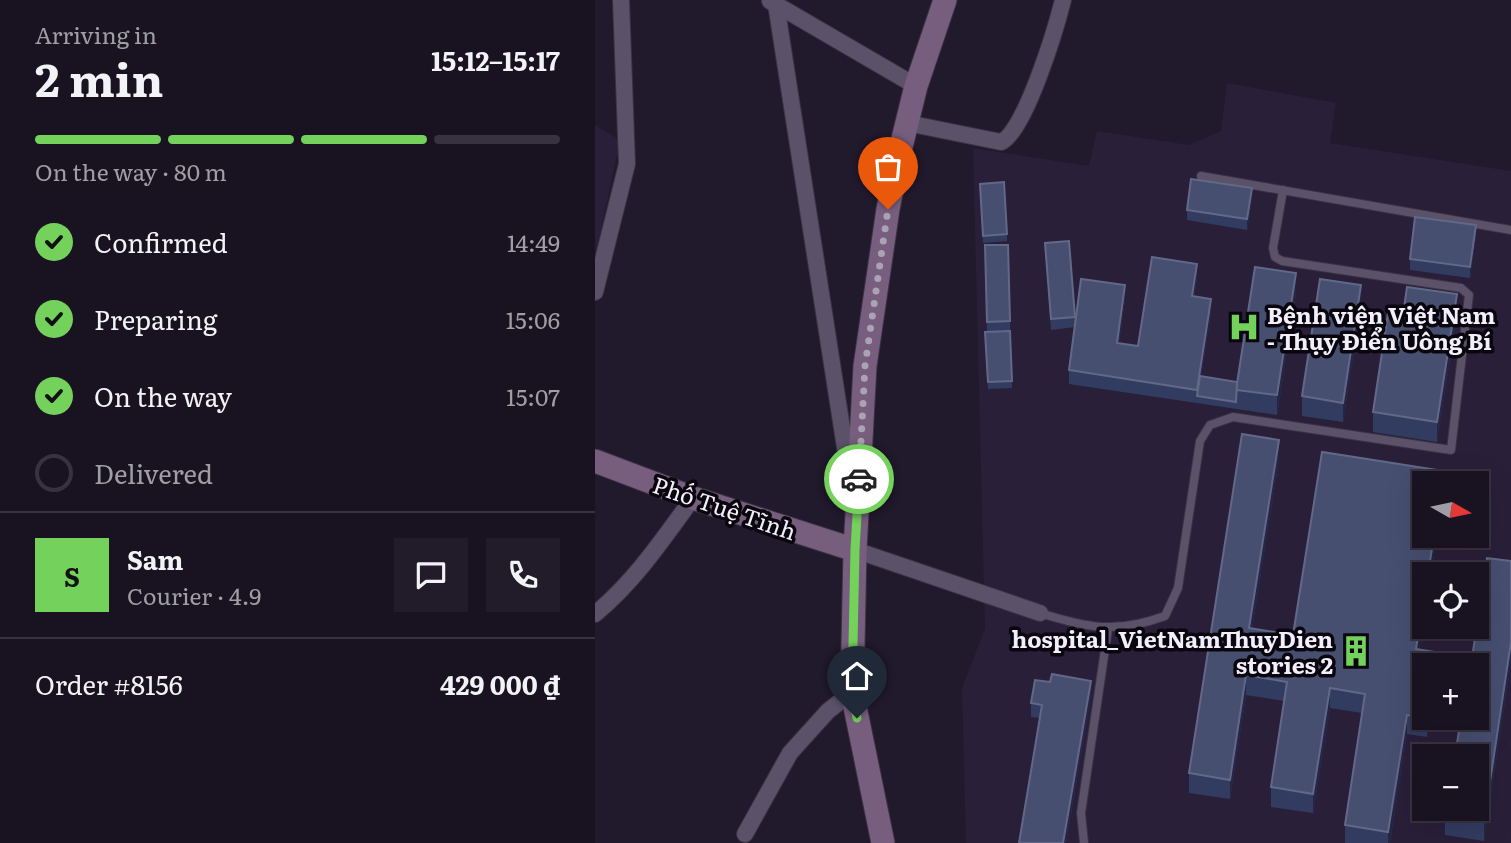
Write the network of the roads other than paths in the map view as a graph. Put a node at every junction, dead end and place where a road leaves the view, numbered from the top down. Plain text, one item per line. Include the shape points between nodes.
1 (621, 0) edge
2 (945, 0) edge
3 (1063, 0) edge
4 (771, 2) edge
5 (916, 86) junction
6 (907, 122) junction
7 (1201, 176) dead end
8 (1283, 190) junction
9 (1511, 230) edge
10 (595, 292) edge
11 (595, 461) edge
12 (693, 498) junction
13 (856, 540) junction
14 (1040, 613) joint
15 (595, 614) edge
16 (1108, 629) junction
17 (852, 692) junction
18 (745, 834) dead end
19 (887, 840) edge
20 (1084, 843) edge

1 - 10 street via 627,164
2 - 5 main road
3 - 6 street via 1044,64 1008,139 1001,142
4 - 5 street
4 - 13 street
5 - 6 main road
6 - 13 main road via 888,209 865,366
7 - 8 lane
8 - 9 lane
8 - 16 lane via 1273,248 1282,261 1461,288 1469,295 1451,450 1233,417 1210,425 1200,441 1178,588 1165,616
11 - 12 main road, Phố Tuệ Tĩnh
12 - 13 main road, Phố Tuệ Tĩnh
12 - 15 street via 652,556
13 - 14 street
13 - 17 main road
14 - 16 lane
16 - 20 lane via 1081,814
17 - 18 street via 790,753
17 - 19 main road via 867,771

